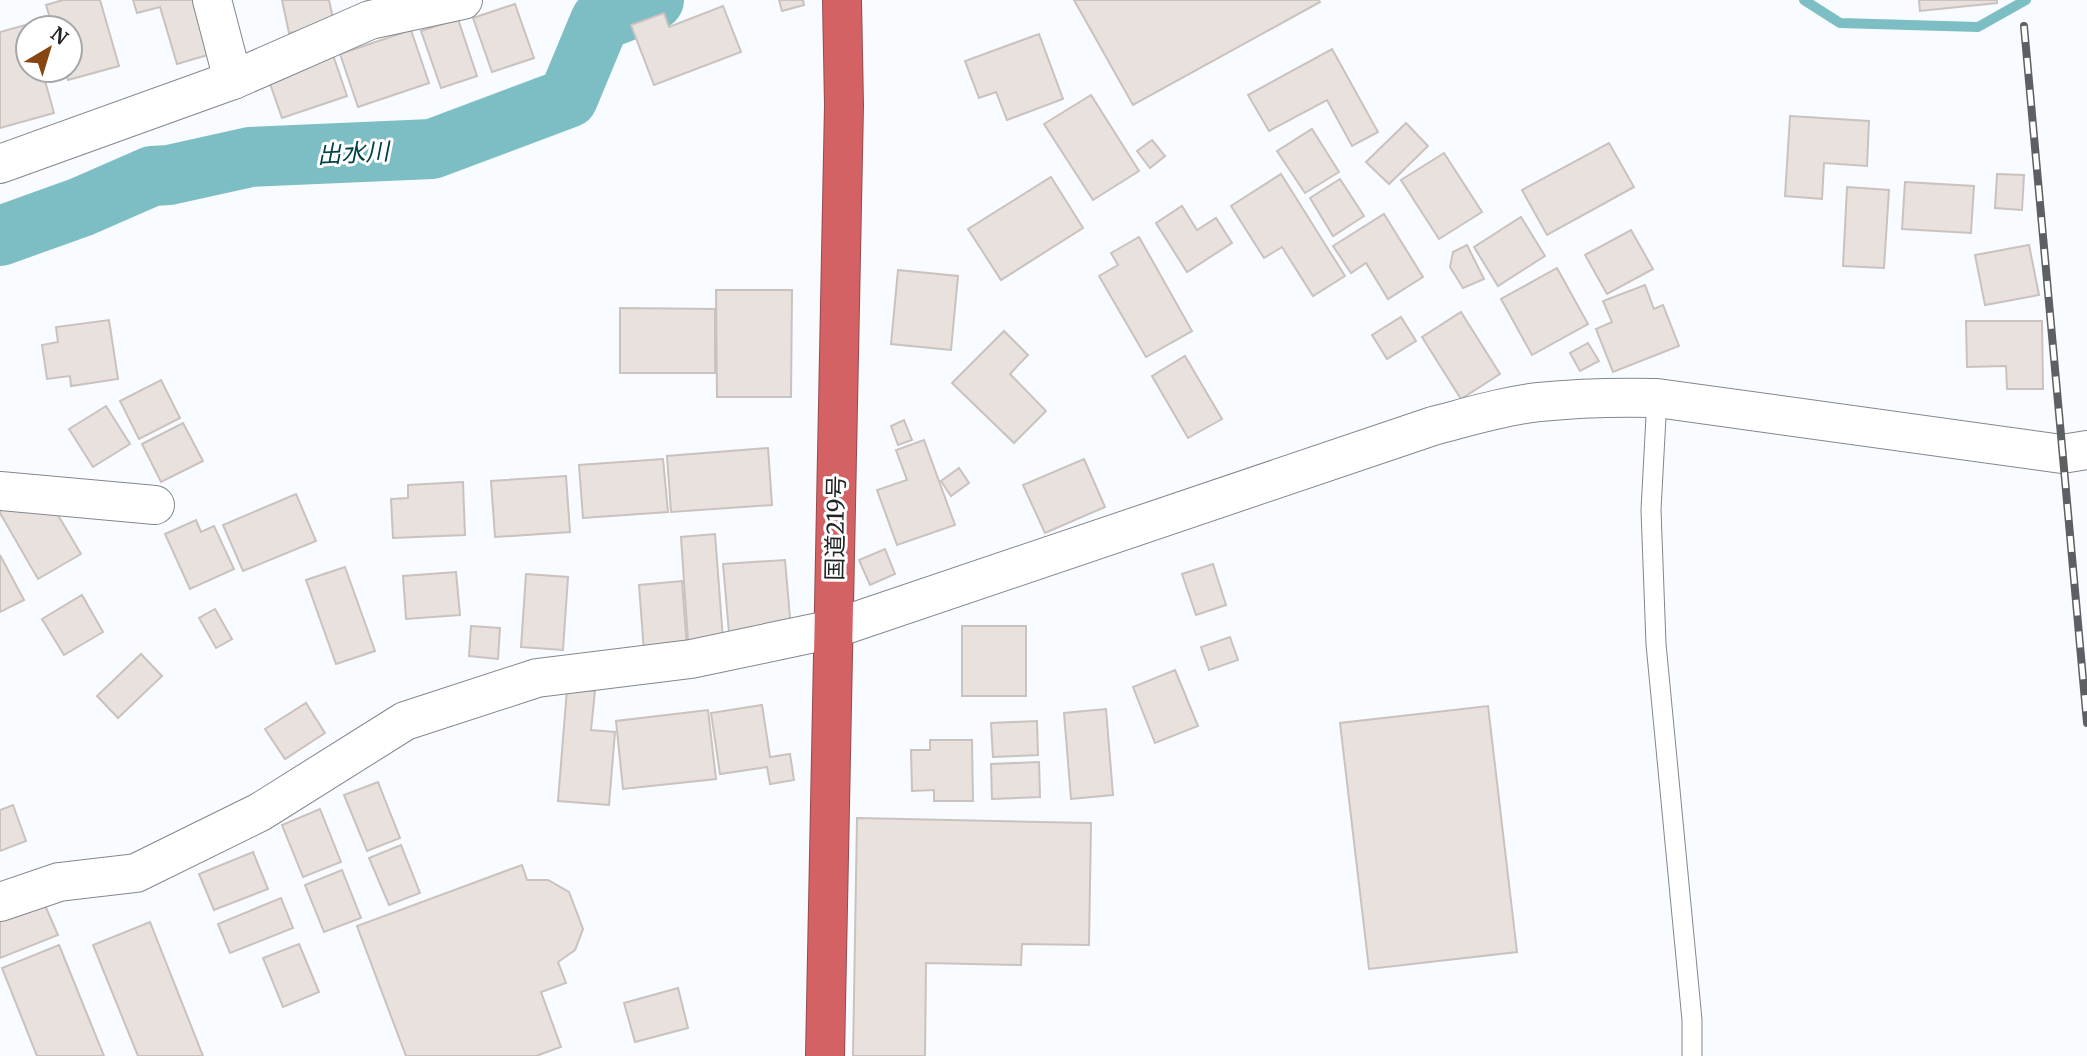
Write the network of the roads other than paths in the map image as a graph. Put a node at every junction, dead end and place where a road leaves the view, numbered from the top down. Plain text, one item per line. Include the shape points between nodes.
1 (212, 0) edge
2 (463, 0) edge
3 (842, 0) edge
4 (233, 80) junction
5 (0, 164) edge
6 (1657, 398) junction
7 (2087, 450) edge
8 (0, 491) edge
9 (155, 505) dead end
10 (833, 629) junction
11 (0, 902) edge
12 (825, 1056) edge
13 (1692, 1056) edge

1 - 4 street
2 - 4 street via 370,20
3 - 10 highway, 国道219号 via 844,105
4 - 5 street
6 - 7 street via 2062,454
6 - 10 street via 1536,402 1433,426
6 - 13 lane via 1651,510 1656,644
8 - 9 street
10 - 11 street via 691,659 537,678 405,721 260,812 136,873 59,882
10 - 12 highway, 国道219号

